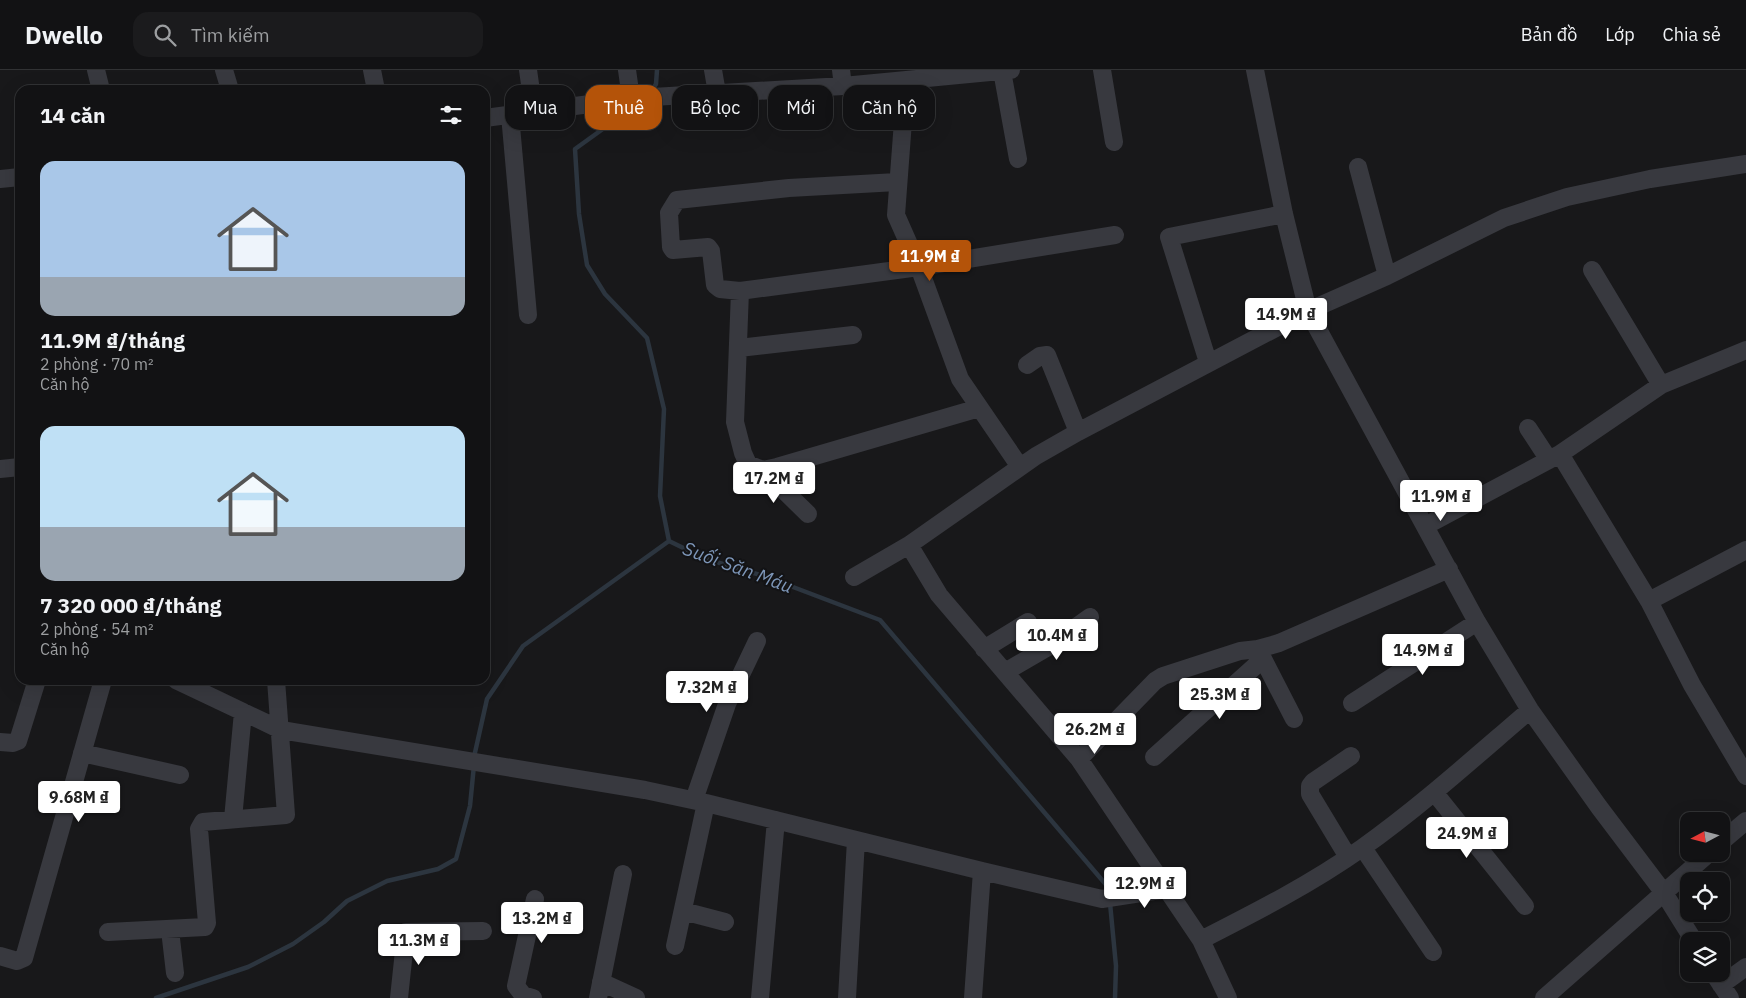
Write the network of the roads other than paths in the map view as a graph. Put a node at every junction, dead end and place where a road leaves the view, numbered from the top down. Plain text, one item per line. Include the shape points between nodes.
1 (96, 70) edge
2 (224, 70) edge
3 (372, 70) edge
4 (528, 70) edge
5 (627, 70) edge
6 (712, 70) edge
7 (1102, 70) edge
8 (1255, 70) edge
9 (997, 71) edge
10 (934, 74) edge
11 (842, 78) edge
12 (906, 81) junction
13 (100, 85) edge
14 (228, 85) edge
15 (375, 85) edge
16 (530, 85) edge
17 (630, 85) edge
18 (715, 85) edge
19 (758, 88) edge
20 (505, 116) edge
21 (490, 117) edge
22 (511, 130) edge
23 (1114, 142) dead end
24 (1018, 160) dead end
25 (1746, 164) edge
26 (1358, 167) dead end
27 (15, 177) edge
28 (0, 179) edge
29 (897, 182) junction
30 (1284, 214) junction
31 (1115, 235) dead end
32 (919, 267) junction
33 (1592, 270) dead end
34 (1387, 276) junction
35 (740, 291) junction
36 (1308, 311) junction
37 (528, 315) dead end
38 (853, 336) dead end
39 (739, 348) junction
40 (1746, 350) edge
41 (1208, 362) junction
42 (1027, 365) dead end
43 (1661, 385) junction
44 (979, 408) junction
45 (1528, 428) dead end
46 (1078, 432) junction
47 (1555, 457) junction
48 (1020, 467) junction
49 (15, 468) edge
50 (0, 469) edge
51 (762, 470) junction
52 (808, 514) dead end
53 (1425, 526) junction
54 (908, 545) junction
55 (1746, 550) edge
56 (1449, 570) junction
57 (854, 577) dead end
58 (1649, 602) junction
59 (1090, 617) dead end
60 (1028, 622) dead end
61 (1477, 622) junction
62 (757, 641) dead end
63 (984, 649) junction
64 (1261, 654) junction
65 (1005, 672) junction
66 (35, 685) edge
67 (102, 685) edge
68 (186, 685) edge
69 (276, 685) edge
70 (1352, 703) dead end
71 (1530, 710) junction
72 (243, 712) junction
73 (1294, 719) dead end
74 (281, 730) junction
75 (0, 742) edge
76 (82, 754) junction
77 (1351, 756) dead end
78 (1154, 757) dead end
79 (1079, 759) junction
80 (180, 775) dead end
81 (1746, 776) edge
82 (1434, 792) junction
83 (700, 801) junction
84 (233, 819) junction
85 (776, 820) junction
86 (1746, 821) edge
87 (1730, 834) edge
88 (856, 840) junction
89 (1356, 852) junction
90 (1699, 862) edge
91 (982, 871) junction
92 (623, 874) dead end
93 (1167, 889) junction
94 (1664, 893) junction
95 (534, 900) dead end
96 (1525, 906) dead end
97 (683, 911) junction
98 (724, 922) dead end
99 (170, 930) junction
100 (483, 931) dead end
101 (108, 932) dead end
102 (1688, 932) edge
103 (1201, 940) junction
104 (675, 946) dead end
105 (1433, 952) dead end
106 (0, 956) edge
107 (1746, 967) edge
108 (175, 973) dead end
109 (1721, 986) edge
110 (600, 990) edge
111 (399, 998) edge
112 (533, 998) edge
113 (636, 998) edge
114 (760, 998) edge
115 (847, 998) edge
116 (973, 998) edge
117 (1228, 998) edge
118 (1544, 998) edge

1 - 13 street
2 - 14 street
3 - 15 street
4 - 16 street
5 - 17 street
6 - 18 street
7 - 23 street
8 - 30 street
9 - 10 street
9 - 24 street
10 - 12 street
11 - 12 street
11 - 19 street
12 - 29 street
20 - 21 street
22 - 37 street
25 - 34 street via 1650,179 1567,197 1504,218
26 - 34 street
27 - 28 street
29 - 32 street via 896,215
29 - 35 street via 789,188 677,200 669,212 673,250 708,247 715,285 720,290
30 - 36 street
30 - 41 street via 1169,237
31 - 32 street
32 - 35 street
32 - 44 street via 960,379
33 - 43 street
34 - 36 street
35 - 39 street
36 - 41 street
36 - 53 street
38 - 39 street
39 - 51 street via 734,383 734,422 748,464
40 - 43 street
41 - 46 street
42 - 46 street via 1047,355
43 - 47 street
44 - 48 street
44 - 51 street
45 - 47 street
46 - 48 street
47 - 53 street
47 - 58 street
48 - 54 street
49 - 50 street
51 - 52 street
53 - 56 street
54 - 57 street
54 - 63 street via 938,595
55 - 58 street
56 - 61 street
56 - 64 street via 1279,643
58 - 81 street via 1692,685
59 - 65 street
60 - 63 street
61 - 70 street
61 - 71 street
62 - 83 street via 728,704
63 - 65 street
64 - 73 street
64 - 78 street
64 - 79 street via 1240,651 1185,667 1155,681
65 - 79 street
66 - 75 street via 18,741
67 - 76 street
68 - 72 street
69 - 74 street
71 - 82 street
71 - 94 street
72 - 74 street
72 - 84 street
74 - 83 street
74 - 84 street via 286,814
76 - 80 street
76 - 106 street via 24,958 17,961
77 - 89 street via 1313,782 1309,789
79 - 93 street
82 - 89 street
82 - 96 street
83 - 85 street
83 - 97 street
84 - 99 street via 203,822 199,829 205,927
85 - 88 street
85 - 114 street
86 - 87 street
88 - 91 street
88 - 115 street
89 - 103 street via 1290,895
89 - 105 street
90 - 94 street
91 - 93 street via 1110,898
91 - 116 street
92 - 110 street
93 - 103 street
94 - 102 street
94 - 118 street
95 - 112 street via 516,986 523,995
97 - 98 street
97 - 104 street
99 - 101 street
99 - 108 street
100 - 111 street via 406,932
103 - 117 street
107 - 109 street
110 - 113 street

